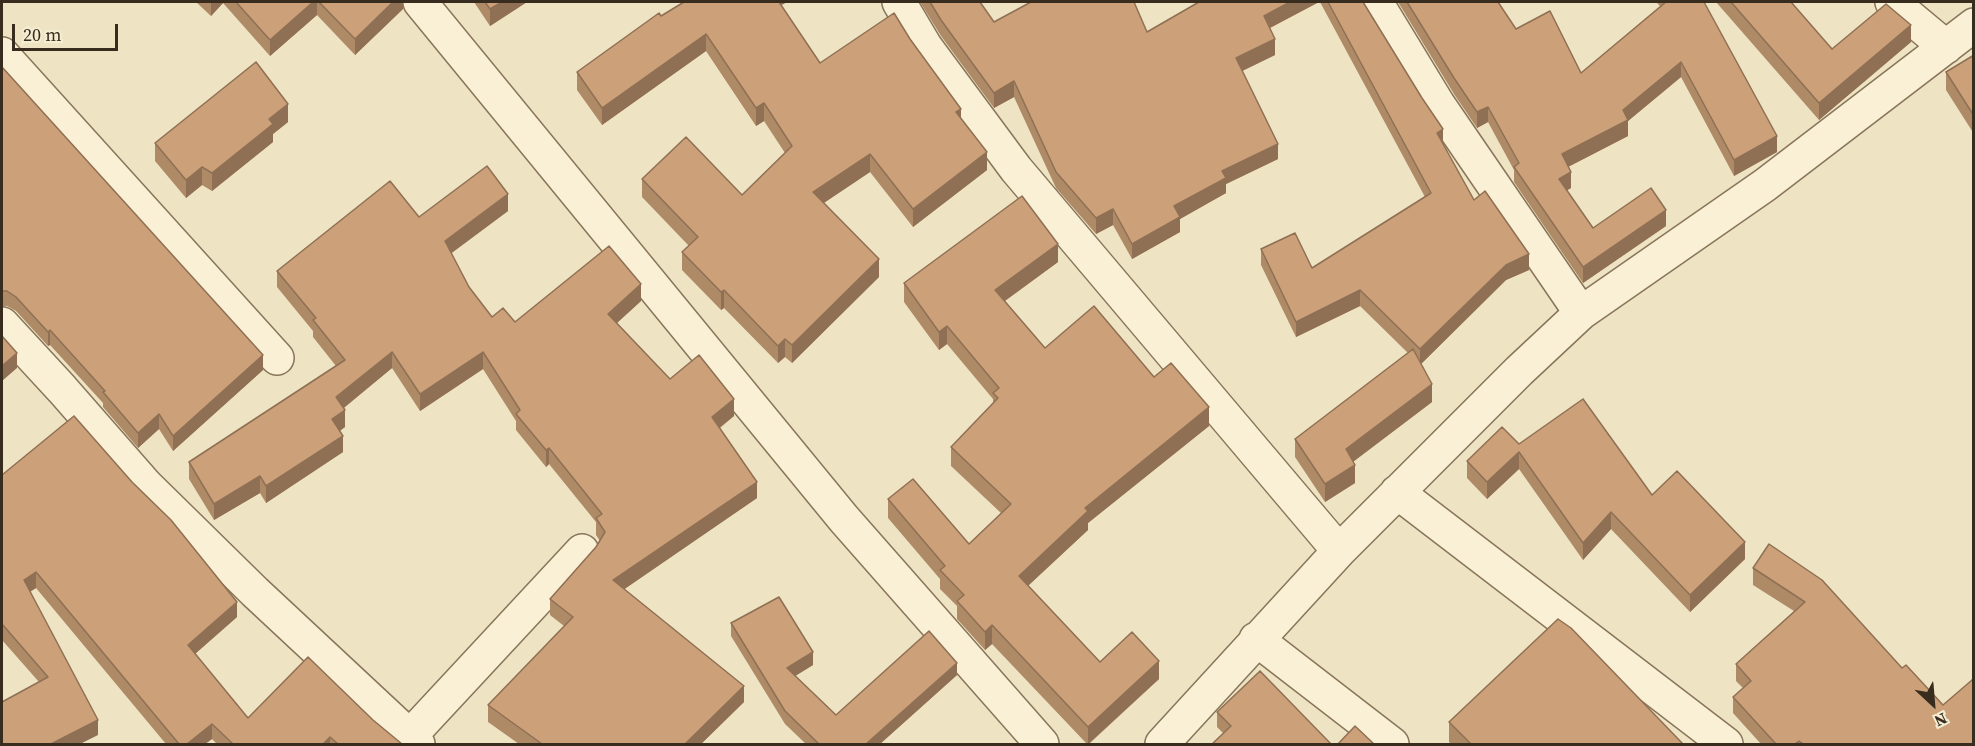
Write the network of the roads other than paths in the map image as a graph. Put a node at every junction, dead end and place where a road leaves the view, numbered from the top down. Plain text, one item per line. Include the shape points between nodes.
1 (420, 2) edge
2 (899, 2) edge
3 (1376, 2) edge
4 (1892, 2) edge
5 (1974, 26) edge
6 (1946, 47) junction
7 (2, 54) edge
8 (1581, 313) junction
9 (2, 324) edge
10 (277, 358) dead end
11 (1397, 492) junction
12 (582, 551) dead end
13 (1339, 551) junction
14 (1256, 639) junction
15 (414, 740) edge
16 (1042, 744) edge
17 (1162, 744) edge
18 (1392, 744) edge
19 (1726, 744) edge

1 - 16 street via 844,519
2 - 13 street via 925,46 1016,168
3 - 8 street via 1438,104
4 - 6 street
5 - 6 street
6 - 8 street via 1765,185
7 - 10 street
8 - 11 street
9 - 15 street via 147,484 255,592
11 - 13 street
11 - 19 street
12 - 15 street
13 - 14 street
14 - 17 street
14 - 18 street

